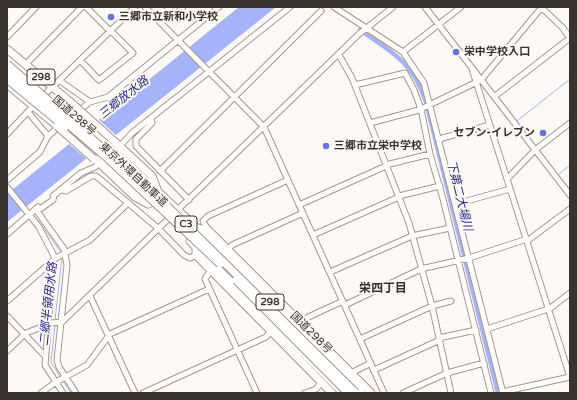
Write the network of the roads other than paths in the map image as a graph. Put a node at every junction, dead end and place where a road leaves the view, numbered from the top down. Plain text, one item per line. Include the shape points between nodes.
1 (36, 7) edge
2 (82, 7) edge
3 (86, 7) edge
4 (135, 7) edge
5 (167, 7) edge
6 (183, 7) edge
7 (219, 7) edge
8 (290, 7) edge
9 (334, 7) edge
10 (393, 7) edge
11 (425, 7) edge
12 (461, 7) edge
13 (542, 7) edge
14 (148, 8) edge
15 (321, 11) dead end
16 (438, 25) junction
17 (367, 28) junction
18 (111, 31) junction
19 (7, 36) edge
20 (570, 38) edge
21 (180, 42) junction
22 (7, 49) edge
23 (403, 52) junction
24 (339, 55) junction
25 (7, 59) edge
26 (80, 61) junction
27 (7, 64) edge
28 (26, 64) junction
29 (207, 70) junction
30 (7, 72) edge
31 (7, 79) edge
32 (60, 81) junction
33 (479, 81) junction
34 (7, 84) edge
35 (355, 85) junction
36 (52, 87) junction
37 (494, 97) junction
38 (234, 98) junction
39 (90, 102) junction
40 (431, 105) junction
41 (33, 106) junction
42 (421, 109) junction
43 (28, 112) junction
44 (151, 118) junction
45 (370, 123) junction
46 (570, 123) edge
47 (490, 125) junction
48 (264, 127) junction
49 (7, 134) edge
50 (48, 136) junction
51 (439, 139) junction
52 (115, 146) junction
53 (535, 150) junction
54 (430, 154) junction
55 (99, 161) junction
56 (386, 165) junction
57 (160, 171) junction
58 (507, 179) junction
59 (7, 180) edge
60 (288, 180) junction
61 (440, 186) junction
62 (7, 187) edge
63 (510, 189) junction
64 (61, 190) junction
65 (54, 195) junction
66 (570, 195) edge
67 (399, 196) junction
68 (189, 200) junction
69 (128, 203) junction
70 (456, 204) junction
71 (299, 205) junction
72 (570, 209) edge
73 (178, 211) junction
74 (28, 213) junction
75 (303, 213) junction
76 (168, 220) junction
77 (197, 228) junction
78 (450, 228) junction
79 (159, 230) junction
80 (208, 230) junction
81 (7, 234) edge
82 (313, 236) junction
83 (412, 236) junction
84 (527, 240) junction
85 (196, 246) junction
86 (228, 249) junction
87 (66, 254) junction
88 (196, 255) junction
89 (469, 258) junction
90 (458, 260) junction
91 (55, 261) junction
92 (422, 269) junction
93 (211, 270) junction
94 (330, 272) junction
95 (209, 289) junction
96 (570, 293) edge
97 (90, 296) junction
98 (7, 301) edge
99 (451, 301) dead end
100 (344, 303) junction
101 (432, 306) junction
102 (548, 309) junction
103 (7, 316) edge
104 (301, 322) junction
105 (60, 323) junction
106 (51, 324) junction
107 (487, 329) junction
108 (476, 330) junction
109 (271, 331) junction
110 (24, 335) junction
111 (109, 335) junction
112 (360, 339) junction
113 (439, 339) junction
114 (237, 350) junction
115 (7, 351) edge
116 (46, 357) junction
117 (372, 363) junction
118 (484, 363) junction
119 (374, 370) junction
120 (351, 373) junction
121 (447, 373) junction
122 (65, 376) junction
123 (570, 377) edge
124 (56, 382) junction
125 (322, 382) junction
126 (503, 392) edge
127 (41, 393) edge
128 (63, 393) edge
129 (76, 393) edge
130 (135, 393) edge
131 (143, 393) edge
132 (257, 393) edge
133 (305, 393) edge
134 (332, 393) edge
135 (343, 393) edge
136 (348, 393) edge
137 (356, 393) edge
138 (361, 393) edge
139 (371, 393) edge
140 (384, 393) edge
141 (403, 393) edge
142 (451, 393) edge
143 (491, 393) edge

1 - 19 street
2 - 28 street
3 - 18 street
4 - 18 street
5 - 6 street via 175,15
7 - 21 street
8 - 29 street
9 - 17 street
10 - 17 street
11 - 16 street
12 - 16 street
13 - 20 street
13 - 33 street
14 - 21 street
15 - 38 street
16 - 23 street
16 - 33 street
17 - 23 street
17 - 24 street
18 - 26 street
18 - 26 street via 132,53 99,80
20 - 37 street
21 - 29 street
21 - 39 street via 108,97
22 - 28 highway, 国道298号 / 298
23 - 40 street via 424,83
24 - 35 street
24 - 48 street
25 - 52 highway, 国道298号 / 298
26 - 32 street
27 - 137 highway, 東京外環自動車道 / C3, bridge via 159,198
28 - 36 highway, 国道298号 / 298
29 - 38 street
29 - 44 street
30 - 136 highway, 東京外環自動車道 / C3, bridge via 153,200
31 - 55 highway, 国道298号 / 298, bridge
32 - 36 street
32 - 39 street
33 - 37 street
33 - 40 street
33 - 47 street
34 - 41 highway, 国道298号 / 298
35 - 42 street via 405,73
35 - 45 street
36 - 41 street
36 - 52 highway, 国道298号 / 298, bridge
37 - 53 street
38 - 48 street
38 - 57 street
39 - 50 street
40 - 42 street
40 - 51 street
41 - 43 street
41 - 55 highway, 国道298号 / 298, bridge
42 - 45 street
42 - 54 street
43 - 49 street
43 - 50 street
44 - 52 street
44 - 57 street via 152,123 136,139 136,146
45 - 56 street
46 - 53 street
47 - 51 street
47 - 58 street
48 - 60 street
48 - 68 street
50 - 59 street via 40,152
51 - 70 street
52 - 73 highway, 国道298号 / 298 via 152,176 158,192
53 - 58 street
53 - 66 street
54 - 56 street
54 - 61 street
55 - 64 street via 95,167 81,173
55 - 76 highway, 国道298号 / 298 via 135,196 144,203 154,206
56 - 67 street
56 - 71 street
57 - 68 street
58 - 63 street
60 - 71 street
60 - 80 street via 208,216 203,221
61 - 67 street
61 - 78 street
62 - 74 street
63 - 70 street
63 - 84 street
64 - 65 street
64 - 69 street via 66,191 88,177 96,176
65 - 74 street
65 - 87 street via 52,200 38,211
67 - 82 street
67 - 83 street
68 - 73 street
69 - 79 street
69 - 87 street via 93,237
70 - 89 street
71 - 75 street
72 - 84 street
73 - 76 street
73 - 77 highway, 国道298号 / 298
74 - 81 street
74 - 91 street via 43,234
75 - 82 street
75 - 86 street
76 - 79 street
76 - 85 highway, 国道298号 / 298
77 - 80 highway
77 - 138 highway, 国道298号 / 298
78 - 83 street
78 - 90 street
79 - 88 street via 187,257
79 - 97 street
80 - 86 highway, 国道298号 / 298
82 - 94 street
83 - 92 street
83 - 94 street
84 - 89 street
84 - 102 street
85 - 88 highway
85 - 135 highway, 国道298号 / 298
86 - 104 highway, 国道298号 / 298
87 - 91 street
87 - 105 street
88 - 93 highway, 298
89 - 90 street
89 - 107 street
90 - 92 street
90 - 108 street
91 - 98 street
91 - 106 street
92 - 100 street
92 - 101 street
93 - 95 street via 205,279
93 - 109 highway, 298
94 - 100 street
95 - 111 street
95 - 114 street
96 - 102 street
97 - 105 street
97 - 111 street
99 - 101 street
100 - 104 street
100 - 112 street
101 - 112 street
101 - 113 street
102 - 107 street
102 - 123 street
103 - 110 street
104 - 120 highway, 国道298号 / 298
105 - 106 street
105 - 122 street via 57,360
106 - 110 street
106 - 116 street
107 - 126 street
108 - 113 street
108 - 118 street
109 - 114 street via 266,337
109 - 125 highway, 298
110 - 115 street
110 - 116 street
111 - 122 street via 87,365
111 - 130 street
112 - 117 street
113 - 119 street
113 - 121 street
114 - 131 street
114 - 132 street
116 - 124 street via 46,367
117 - 119 street
117 - 120 street
118 - 121 street
118 - 143 street
119 - 140 street
120 - 139 highway, 国道298号 / 298
121 - 141 street
121 - 142 street
122 - 124 street
122 - 129 street
123 - 126 street
124 - 127 street
124 - 128 street
125 - 133 street via 316,389
125 - 134 highway, 298

